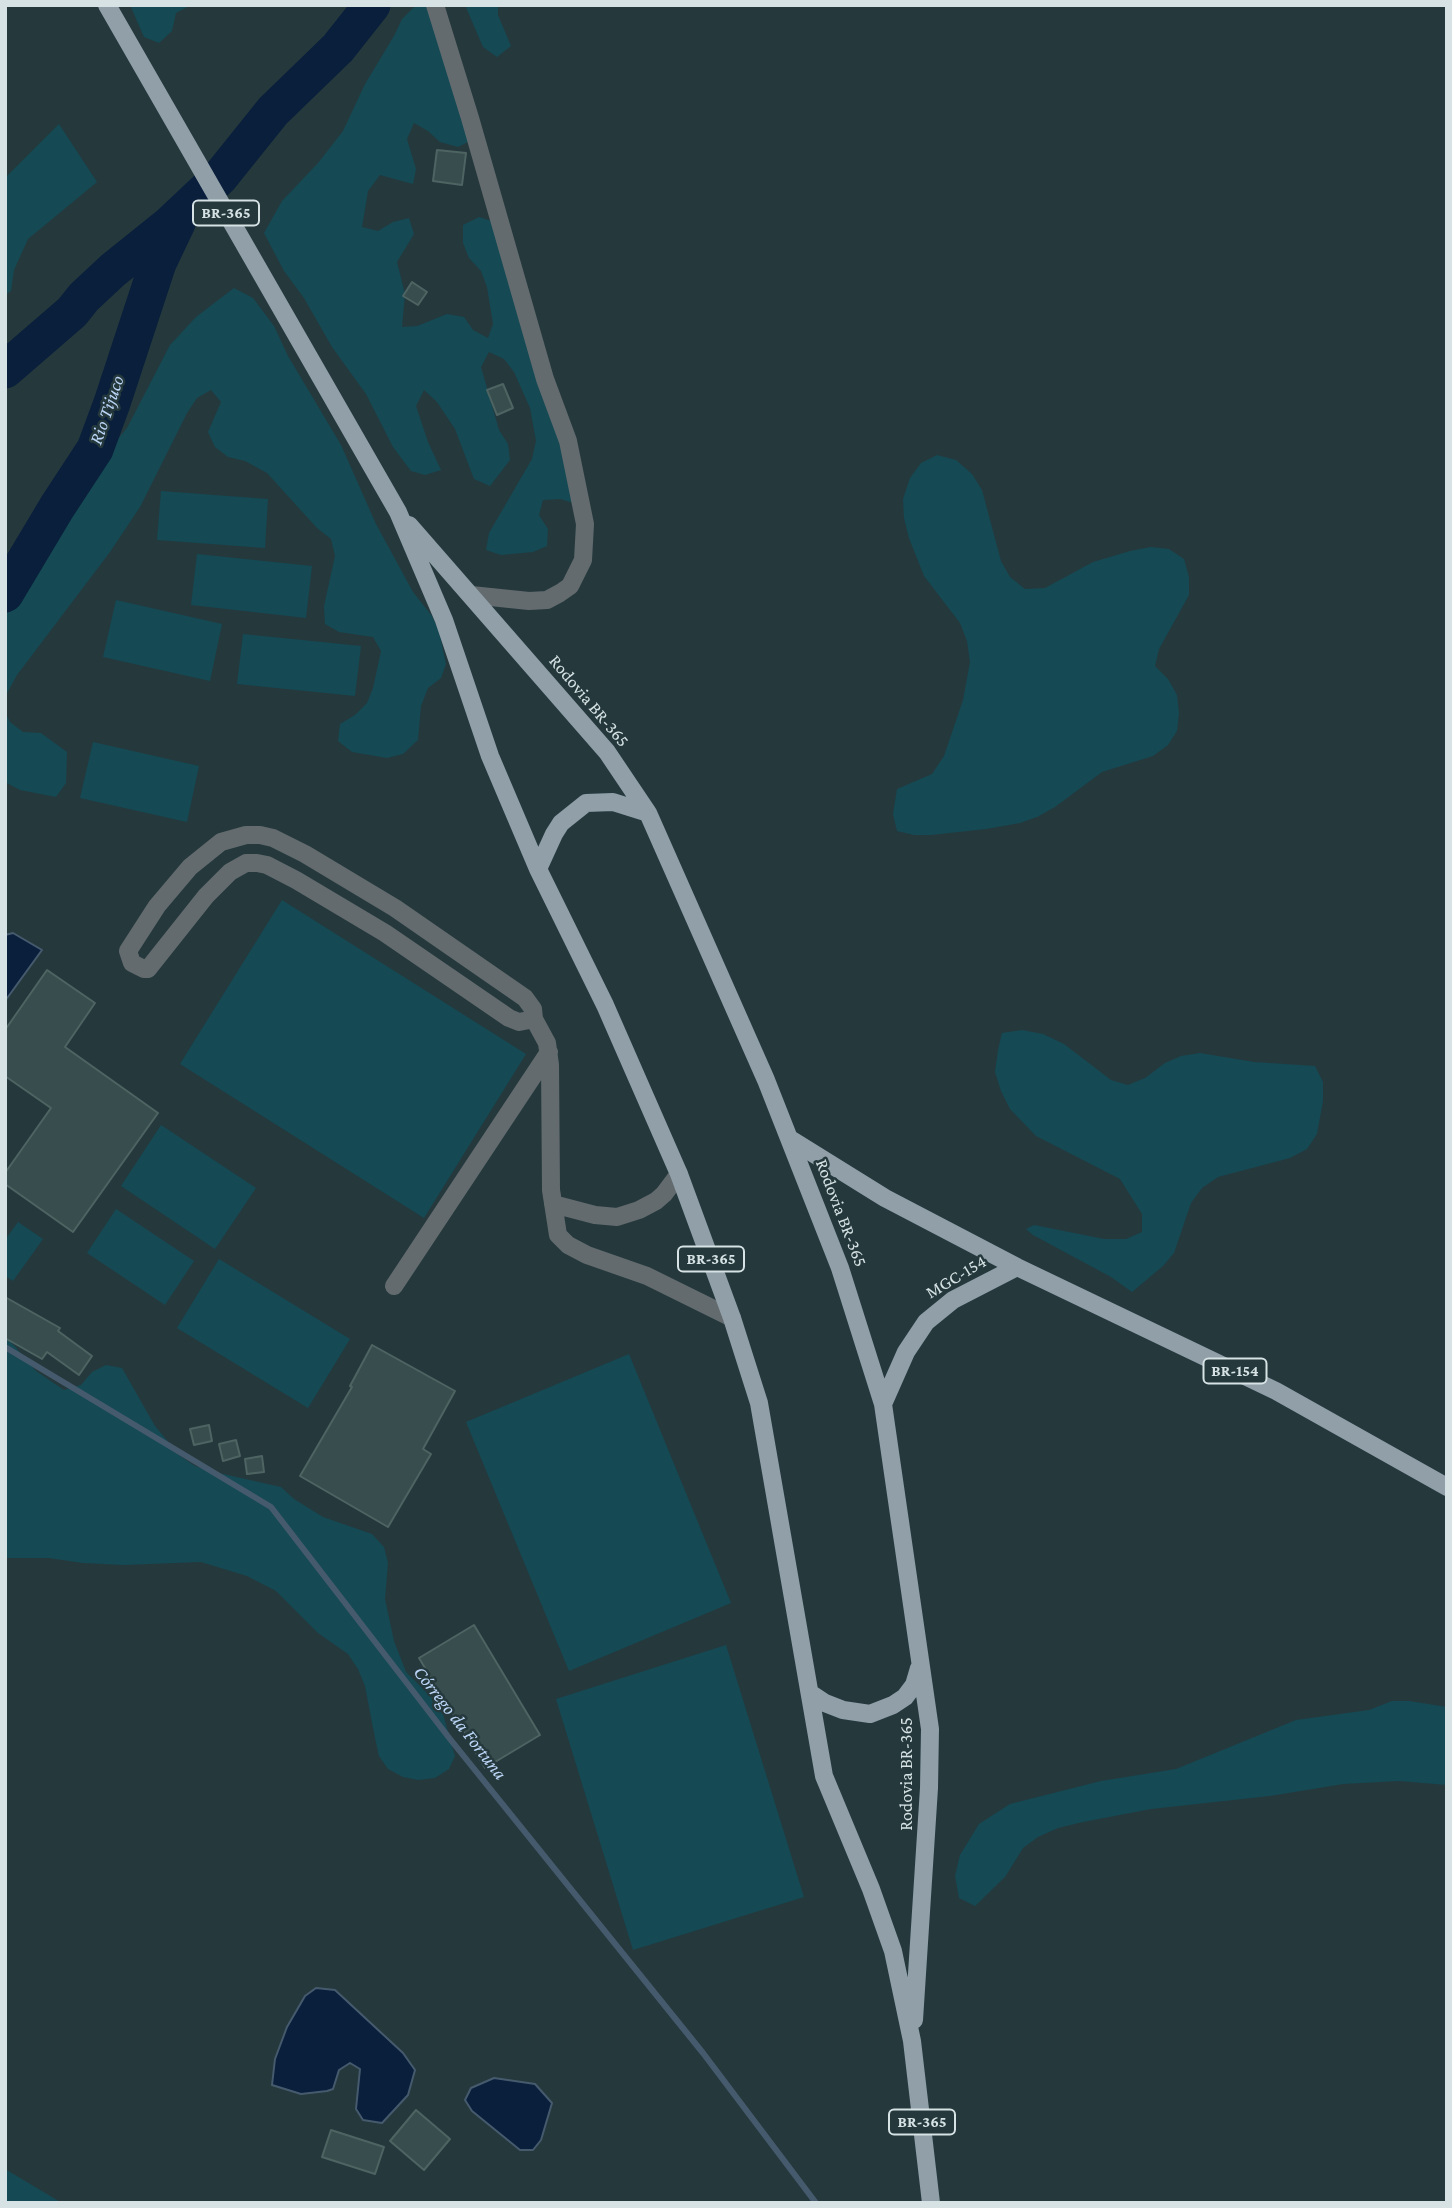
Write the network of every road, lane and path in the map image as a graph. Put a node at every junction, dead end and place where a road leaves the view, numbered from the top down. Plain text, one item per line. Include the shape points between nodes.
1 (107, 5) edge
2 (435, 5) edge
3 (398, 512) junction
4 (471, 596) junction
5 (648, 813) junction
6 (538, 869) junction
7 (534, 1019) junction
8 (549, 1052) junction
9 (790, 1139) junction
10 (679, 1174) junction
11 (553, 1204) junction
12 (1017, 1267) junction
13 (394, 1286) dead end
14 (732, 1318) junction
15 (883, 1404) junction
16 (1447, 1487) edge
17 (920, 1665) junction
18 (810, 1693) junction
19 (912, 2041) junction
20 (931, 2203) edge

1 - 3 main road, Rodovia BR-365 / BR-365
2 - 4 street via 545,379 568,441 585,524 583,560 570,586 560,593 530,601
3 - 4 main road, Rodovia BR-365 / BR-365
3 - 6 main road, Rodovia BR-365 / BR-365
4 - 5 main road, Rodovia BR-365 / BR-365 via 607,752
5 - 6 main road via 613,802 586,803 561,823
5 - 9 main road, Rodovia BR-365 / BR-365
6 - 10 main road, Rodovia BR-365 / BR-365
7 - 7 street via 525,998 395,908 305,854 260,835 221,842 190,867 128,951 132,962 148,969 230,872 257,863 296,880 385,933 509,1018 519,1022
7 - 8 street
8 - 11 street
8 - 13 street
9 - 12 main road, BR-154 via 885,1198
9 - 15 main road, Rodovia BR-365 / BR-365 via 841,1268
10 - 11 street via 656,1201 617,1217
10 - 14 main road, Rodovia BR-365 / BR-365
11 - 14 street via 558,1235 568,1245 647,1276
12 - 15 main road, MGC-154 via 953,1300 926,1322 906,1352
12 - 16 main road, BR-154 via 1276,1391
14 - 18 main road, Rodovia BR-365 / BR-365 via 759,1403
15 - 17 main road, Rodovia BR-365 / BR-365
17 - 18 main road via 905,1697 880,1712 843,1710
17 - 19 main road, Rodovia BR-365 / BR-365 via 930,1729 930,1765
18 - 19 main road, Rodovia BR-365 / BR-365 via 824,1776 893,1951
19 - 20 main road, Rodovia BR-365 / BR-365

